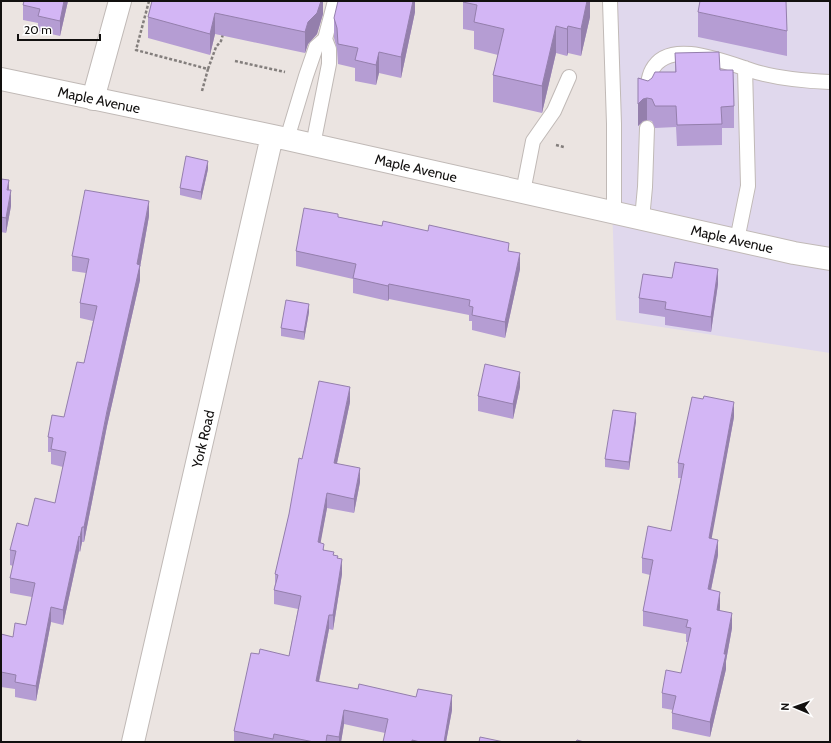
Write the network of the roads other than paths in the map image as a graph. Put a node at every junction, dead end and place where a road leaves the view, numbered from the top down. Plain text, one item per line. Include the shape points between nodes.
1 (120, 1) edge
2 (335, 1) edge
3 (610, 1) edge
4 (325, 40) junction
5 (745, 68) junction
6 (569, 77) dead end
7 (1, 79) edge
8 (830, 82) edge
9 (646, 94) edge
10 (93, 99) junction
11 (647, 128) dead end
12 (280, 138) junction
13 (313, 145) junction
14 (523, 192) junction
15 (614, 213) junction
16 (642, 219) junction
17 (737, 240) junction
18 (830, 258) edge
19 (133, 742) edge

1 - 10 street
2 - 4 lane
3 - 15 lane
4 - 12 lane via 316,47
4 - 13 lane via 329,49 329,64
5 - 8 lane via 784,78
5 - 9 lane via 695,55 669,56 652,70
5 - 17 lane via 748,186
6 - 14 lane via 554,110 533,141
7 - 10 street, Maple Avenue
10 - 12 street, Maple Avenue
11 - 16 lane
12 - 13 street, Maple Avenue
12 - 19 street, York Road
13 - 14 street, Maple Avenue
14 - 15 street, Maple Avenue
15 - 16 street, Maple Avenue
16 - 17 street, Maple Avenue
17 - 18 street, Maple Avenue

